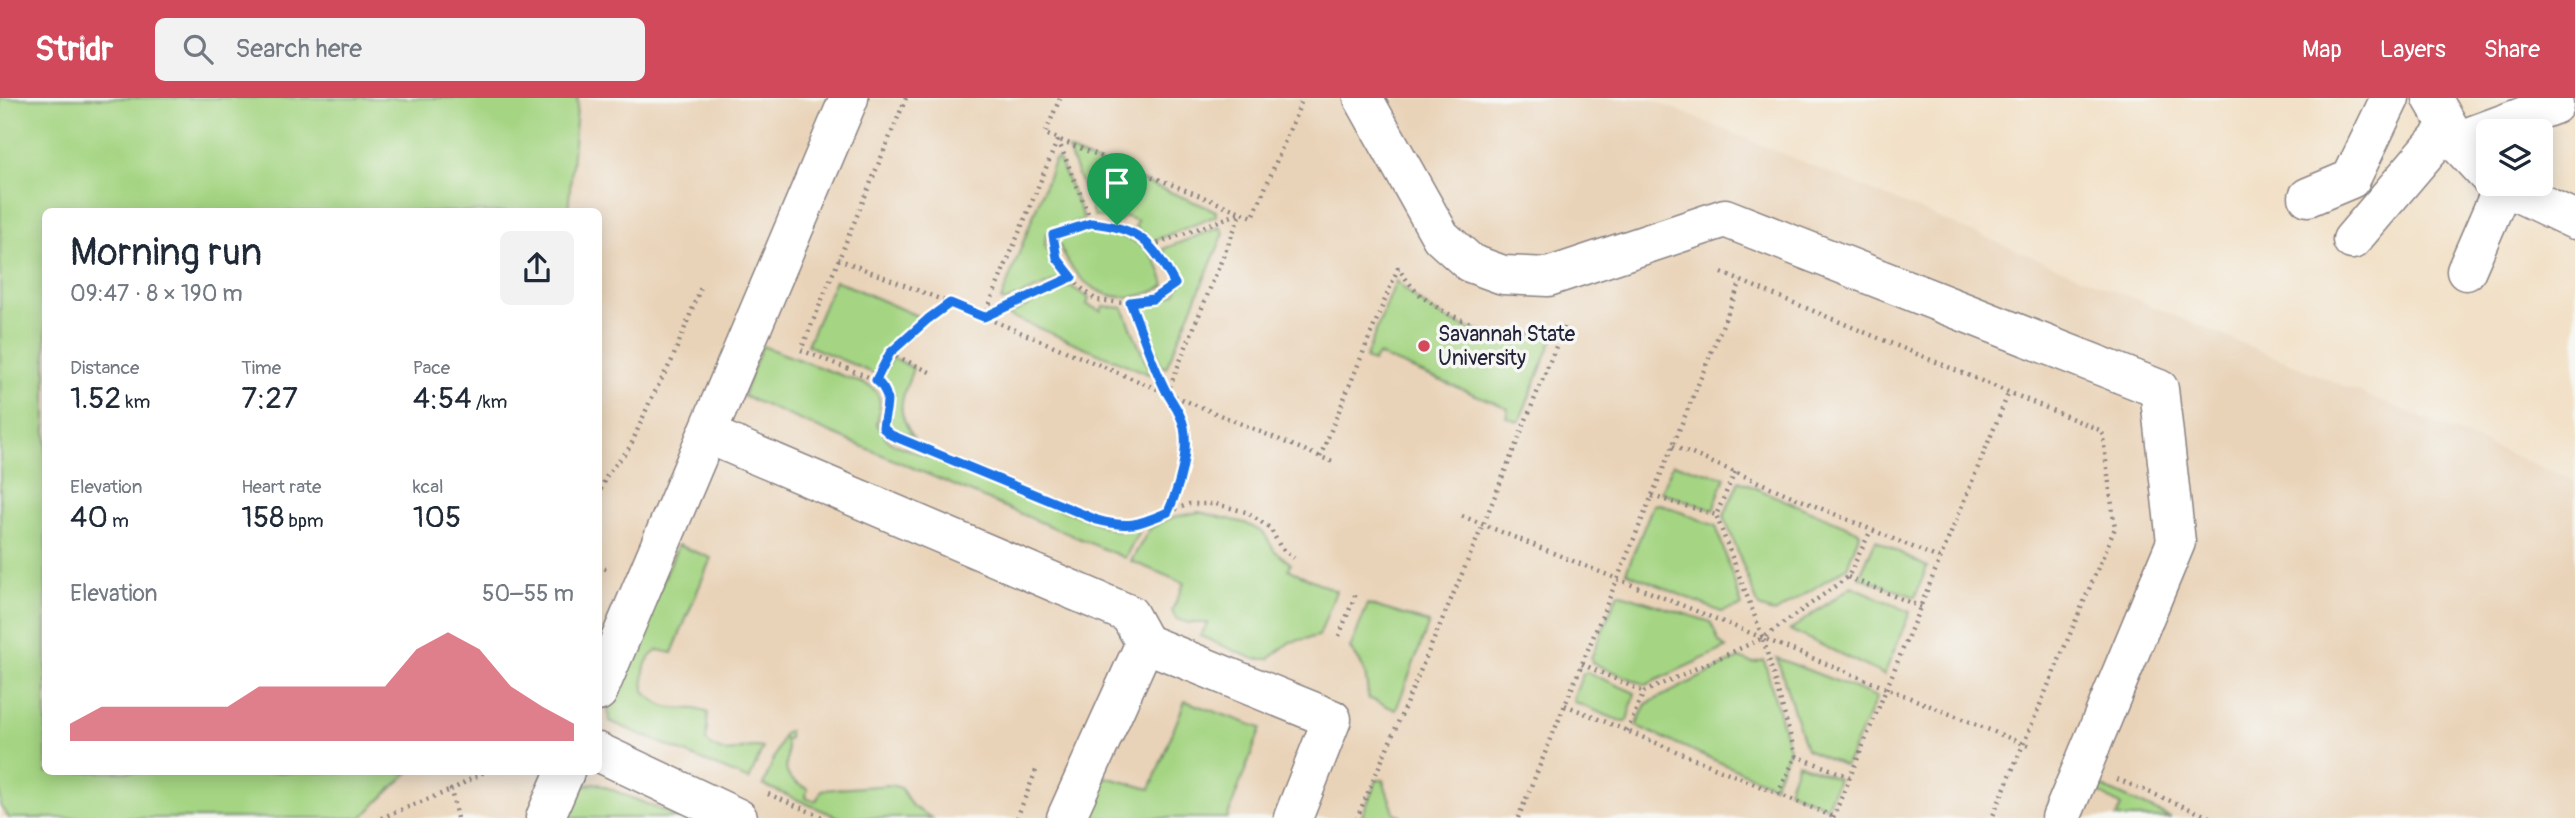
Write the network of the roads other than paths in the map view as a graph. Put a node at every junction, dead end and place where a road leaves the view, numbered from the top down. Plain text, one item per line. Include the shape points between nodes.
1 (849, 98) edge
2 (1363, 98) edge
3 (2390, 98) edge
4 (2554, 105) dead end
5 (2446, 122) edge
6 (2476, 157) edge
7 (2492, 196) edge
8 (2526, 196) edge
9 (2308, 197) dead end
10 (2575, 220) edge
11 (2352, 240) dead end
12 (2466, 271) dead end
13 (707, 434) junction
14 (1145, 643) junction
15 (602, 683) edge
16 (602, 754) edge
17 (564, 775) edge
18 (545, 818) edge
19 (738, 818) edge
20 (1066, 818) edge
21 (1293, 818) edge
22 (2061, 818) edge

1 - 13 street
2 - 22 street via 1441,237 1470,264 1503,275 1548,277 1725,218 2159,389 2176,542
3 - 9 street via 2351,179
4 - 5 street
5 - 6 street
5 - 11 street
7 - 12 street
8 - 10 street
13 - 14 street via 1129,614
13 - 15 street
14 - 20 street
14 - 21 street via 1332,719
16 - 19 street
17 - 18 street

